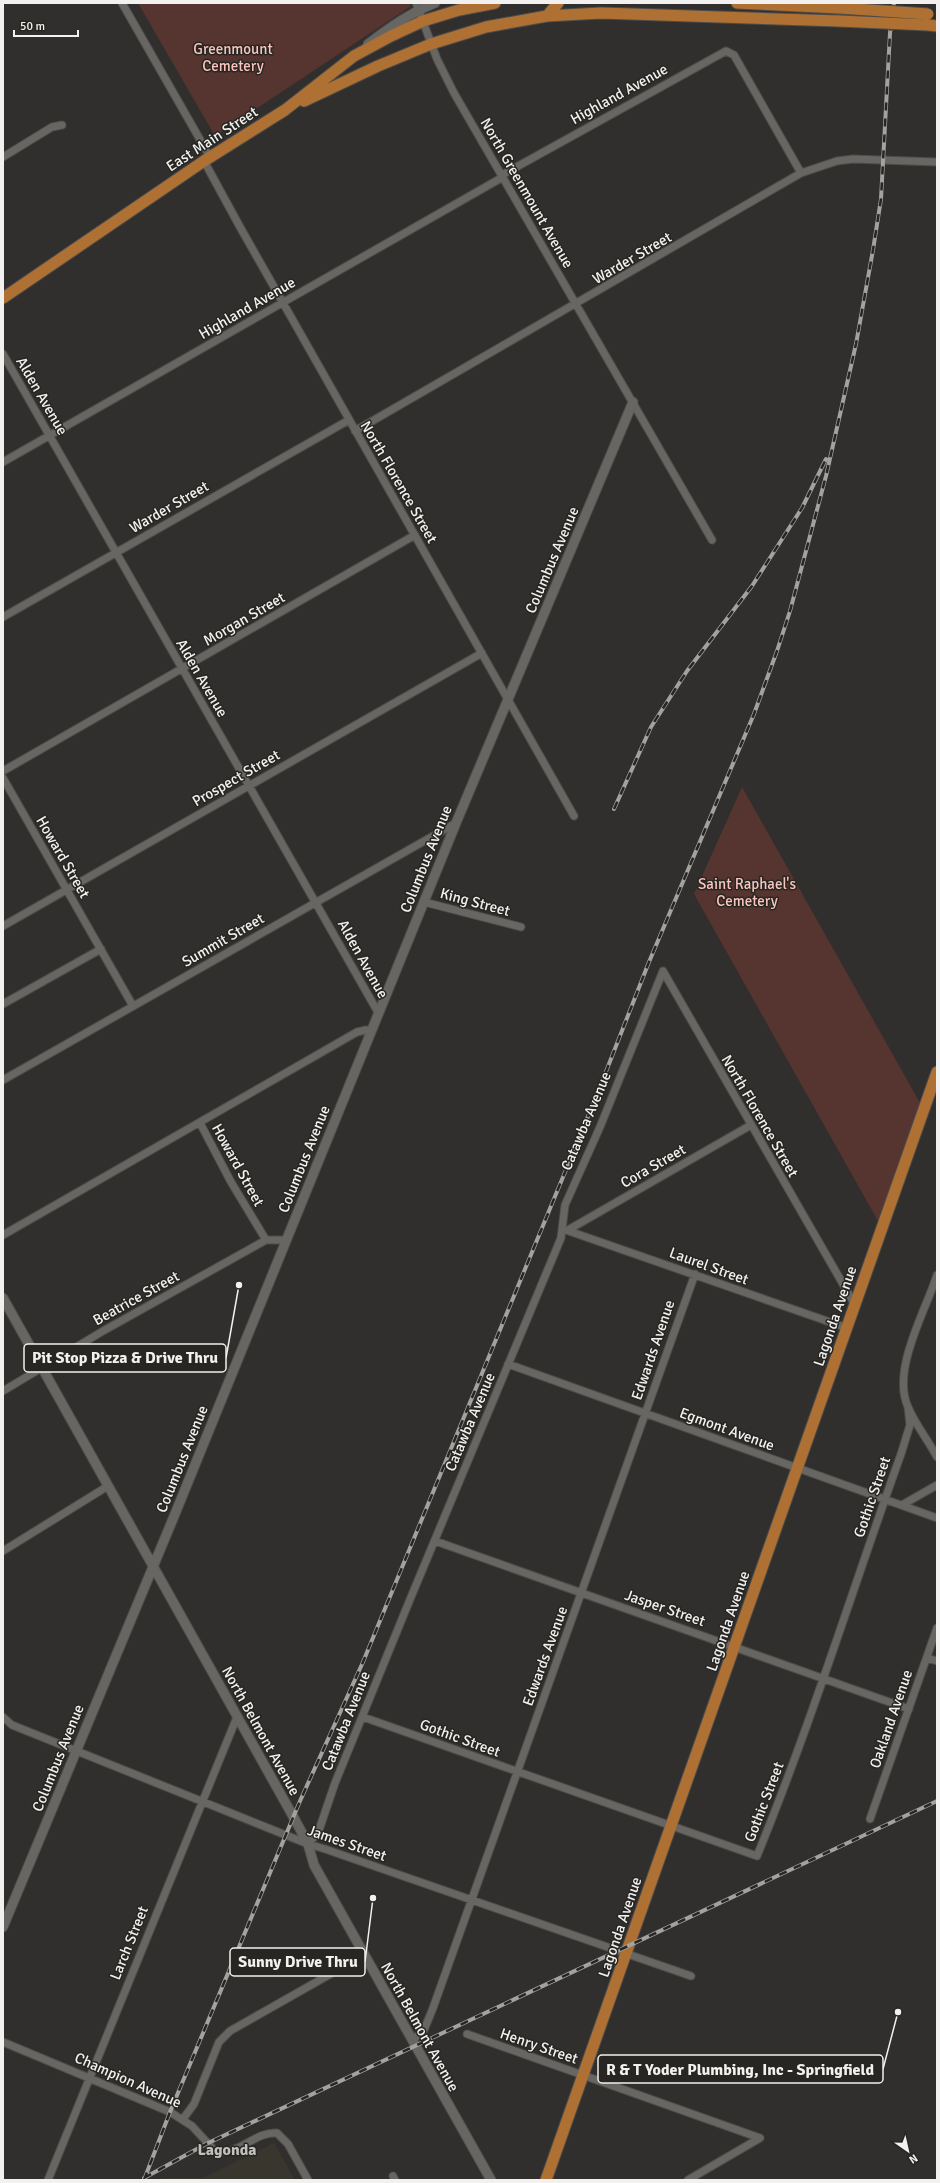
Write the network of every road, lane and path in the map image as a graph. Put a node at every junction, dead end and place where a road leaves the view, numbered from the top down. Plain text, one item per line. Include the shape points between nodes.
1 (122, 3) edge
2 (435, 3) edge
3 (495, 3) edge
4 (558, 3) edge
5 (737, 3) edge
6 (417, 6) edge
7 (933, 14) edge
8 (547, 16) junction
9 (423, 21) junction
10 (932, 25) edge
11 (431, 44) junction
12 (354, 56) junction
13 (285, 110) junction
14 (62, 125) dead end
15 (3, 157) edge
16 (207, 159) junction
17 (937, 162) edge
18 (801, 173) junction
19 (503, 176) junction
20 (3, 298) edge
21 (282, 303) junction
22 (577, 305) junction
23 (3, 354) edge
24 (633, 402) junction
25 (349, 420) junction
26 (355, 431) junction
27 (50, 436) junction
28 (3, 462) edge
29 (415, 536) junction
30 (712, 540) dead end
31 (116, 553) junction
32 (3, 617) edge
33 (482, 653) junction
34 (182, 669) junction
35 (509, 700) junction
36 (3, 771) edge
37 (3, 778) edge
38 (249, 786) junction
39 (574, 816) dead end
40 (456, 823) junction
41 (66, 889) junction
42 (316, 902) junction
43 (424, 902) junction
44 (3, 926) edge
45 (520, 927) dead end
46 (101, 949) junction
47 (3, 1004) edge
48 (133, 1006) junction
49 (648, 1006) joint
50 (379, 1014) junction
51 (372, 1031) junction
52 (937, 1074) edge
53 (3, 1080) edge
54 (200, 1123) junction
55 (751, 1125) junction
56 (565, 1229) junction
57 (3, 1235) edge
58 (266, 1240) junction
59 (286, 1240) junction
60 (695, 1274) junction
61 (937, 1275) edge
62 (3, 1298) edge
63 (855, 1305) junction
64 (847, 1328) junction
65 (508, 1364) junction
66 (42, 1366) junction
67 (3, 1390) edge
68 (908, 1407) junction
69 (645, 1413) junction
70 (937, 1457) edge
71 (798, 1468) junction
72 (937, 1485) edge
73 (108, 1486) junction
74 (885, 1499) junction
75 (902, 1505) junction
76 (937, 1518) edge
77 (435, 1541) junction
78 (3, 1551) edge
79 (153, 1567) junction
80 (581, 1592) junction
81 (937, 1628) edge
82 (735, 1647) junction
83 (927, 1658) junction
84 (937, 1661) edge
85 (823, 1678) junction
86 (909, 1709) junction
87 (3, 1716) edge
88 (237, 1717) junction
89 (363, 1717) junction
90 (76, 1751) junction
91 (517, 1772) junction
92 (201, 1802) junction
93 (870, 1820) dead end
94 (671, 1827) junction
95 (308, 1844) junction
96 (472, 1900) junction
97 (3, 1927) edge
98 (364, 1955) junction
99 (626, 1955) junction
100 (690, 1976) dead end
101 (467, 2034) dead end
102 (412, 2041) junction
103 (3, 2042) edge
104 (584, 2076) junction
105 (89, 2078) junction
106 (183, 2119) junction
107 (48, 2180) edge
108 (308, 2180) edge
109 (491, 2180) edge
110 (546, 2180) edge
111 (688, 2180) edge

1 - 16 street, North Florence Street
2 - 6 street, East Main Street
3 - 9 main road
4 - 8 main road
5 - 7 main road, bridge
6 - 9 street, North Greenmount Avenue
6 - 12 street, East Main Street
8 - 10 main road, bridge via 601,13
8 - 11 main road via 486,27
9 - 11 street, North Greenmount Avenue
9 - 12 main road
11 - 13 main road
11 - 19 street, North Greenmount Avenue via 454,93
12 - 13 main road, East Main Street
13 - 16 main road, East Main Street
14 - 15 street via 52,128
16 - 20 main road, East Main Street
16 - 21 street, North Florence Street
17 - 18 street, Warder Street via 853,159 837,161
18 - 19 street, Highland Avenue via 734,55 722,51
18 - 22 street, Warder Street
19 - 21 street, Highland Avenue
19 - 22 street, North Greenmount Avenue
21 - 25 street, North Florence Street
21 - 27 street, Highland Avenue
22 - 24 street, North Greenmount Avenue
22 - 26 street, Warder Street
23 - 27 street, Alden Avenue
24 - 30 street, North Greenmount Avenue
24 - 35 street, Columbus Avenue
25 - 26 street, North Florence Street
25 - 31 street, Warder Street
26 - 29 street, North Florence Street
27 - 28 street, Highland Avenue
27 - 31 street, Alden Avenue
29 - 33 street, North Florence Street
29 - 34 street, Morgan Street
31 - 32 street, Warder Street
31 - 34 street, Alden Avenue
33 - 35 street, North Florence Street
33 - 38 street, Prospect Street
34 - 36 street, Morgan Street
34 - 38 street, Alden Avenue
35 - 39 street, North Florence Street
35 - 40 street, Columbus Avenue
37 - 41 street, Howard Street
38 - 41 street, Prospect Street
38 - 42 street, Alden Avenue
40 - 42 street, Summit Street
40 - 43 street, Columbus Avenue
41 - 44 street, Prospect Street
41 - 46 street, Howard Street
42 - 48 street, Summit Street
42 - 50 street, Alden Avenue
43 - 45 street, King Street
43 - 50 street, Columbus Avenue
46 - 47 street
46 - 48 street, Howard Street
48 - 53 street, Summit Street
49 - 55 street, North Florence Street via 663,971
49 - 56 street, Catawba Avenue via 565,1205 562,1218
50 - 51 street, Columbus Avenue
51 - 54 street via 357,1032
51 - 59 street, Columbus Avenue
52 - 63 main road, Lagonda Avenue
54 - 57 street
54 - 58 street, Howard Street
55 - 56 street, Cora Street
55 - 63 street, North Florence Street
56 - 60 street, Laurel Street
56 - 65 street, Catawba Avenue
58 - 59 street, Beatrice Street
58 - 66 street, Beatrice Street
59 - 79 street, Columbus Avenue
60 - 64 street, Laurel Street
60 - 69 street, Edwards Avenue
61 - 68 street, Gothic Street via 910,1348 904,1384
62 - 66 street, North Belmont Avenue
63 - 64 main road, Lagonda Avenue
64 - 71 main road, Lagonda Avenue
65 - 69 street, Egmont Avenue
65 - 77 street, Catawba Avenue
66 - 67 street, Beatrice Street
66 - 73 street, North Belmont Avenue
68 - 70 street, Gothic Street
68 - 74 street, Gothic Street via 910,1426
69 - 71 street, Egmont Avenue
69 - 80 street, Edwards Avenue
71 - 74 street, Egmont Avenue
71 - 82 main road, Lagonda Avenue
72 - 75 street
73 - 78 street
73 - 79 street, North Belmont Avenue
74 - 75 street, Egmont Avenue
74 - 85 street, Gothic Street
75 - 76 street, Egmont Avenue
77 - 80 street, Jasper Street
77 - 89 street, Catawba Avenue
79 - 88 street, North Belmont Avenue
79 - 90 street, Columbus Avenue
80 - 82 street, Jasper Street
80 - 91 street, Edwards Avenue
81 - 83 street, Oakland Avenue
82 - 85 street, Jasper Street
82 - 94 main road, Lagonda Avenue
83 - 84 street
83 - 86 street, Oakland Avenue
85 - 86 street, Jasper Street
85 - 94 street, Gothic Street via 757,1856
86 - 93 street, Oakland Avenue
87 - 90 street, James Street via 12,1725
88 - 92 street, Larch Street
88 - 95 street, North Belmont Avenue
89 - 91 street, Gothic Street
89 - 95 street, Catawba Avenue via 335,1783 318,1832
90 - 92 street, James Street
90 - 97 street, Columbus Avenue
91 - 94 street, Gothic Street
91 - 96 street, Edwards Avenue
92 - 95 street, James Street
92 - 105 street, Larch Street
94 - 99 main road, Lagonda Avenue
95 - 96 street, James Street
95 - 98 street, North Belmont Avenue via 314,1865
96 - 99 street, James Street
96 - 102 street, Edwards Avenue via 426,2025 420,2035
98 - 102 street, North Belmont Avenue
98 - 106 street via 223,2037 194,2104
99 - 100 street, James Street
99 - 104 main road, Lagonda Avenue
101 - 104 street, Henry Street
102 - 109 street, North Belmont Avenue
103 - 105 street, Champion Avenue
104 - 110 main road, Lagonda Avenue
104 - 111 street, Henry Street via 760,2138
105 - 106 street, Champion Avenue
105 - 107 street, Larch Street
106 - 108 street, Champion Avenue via 209,2147 220,2152 235,2149 269,2133 282,2136

